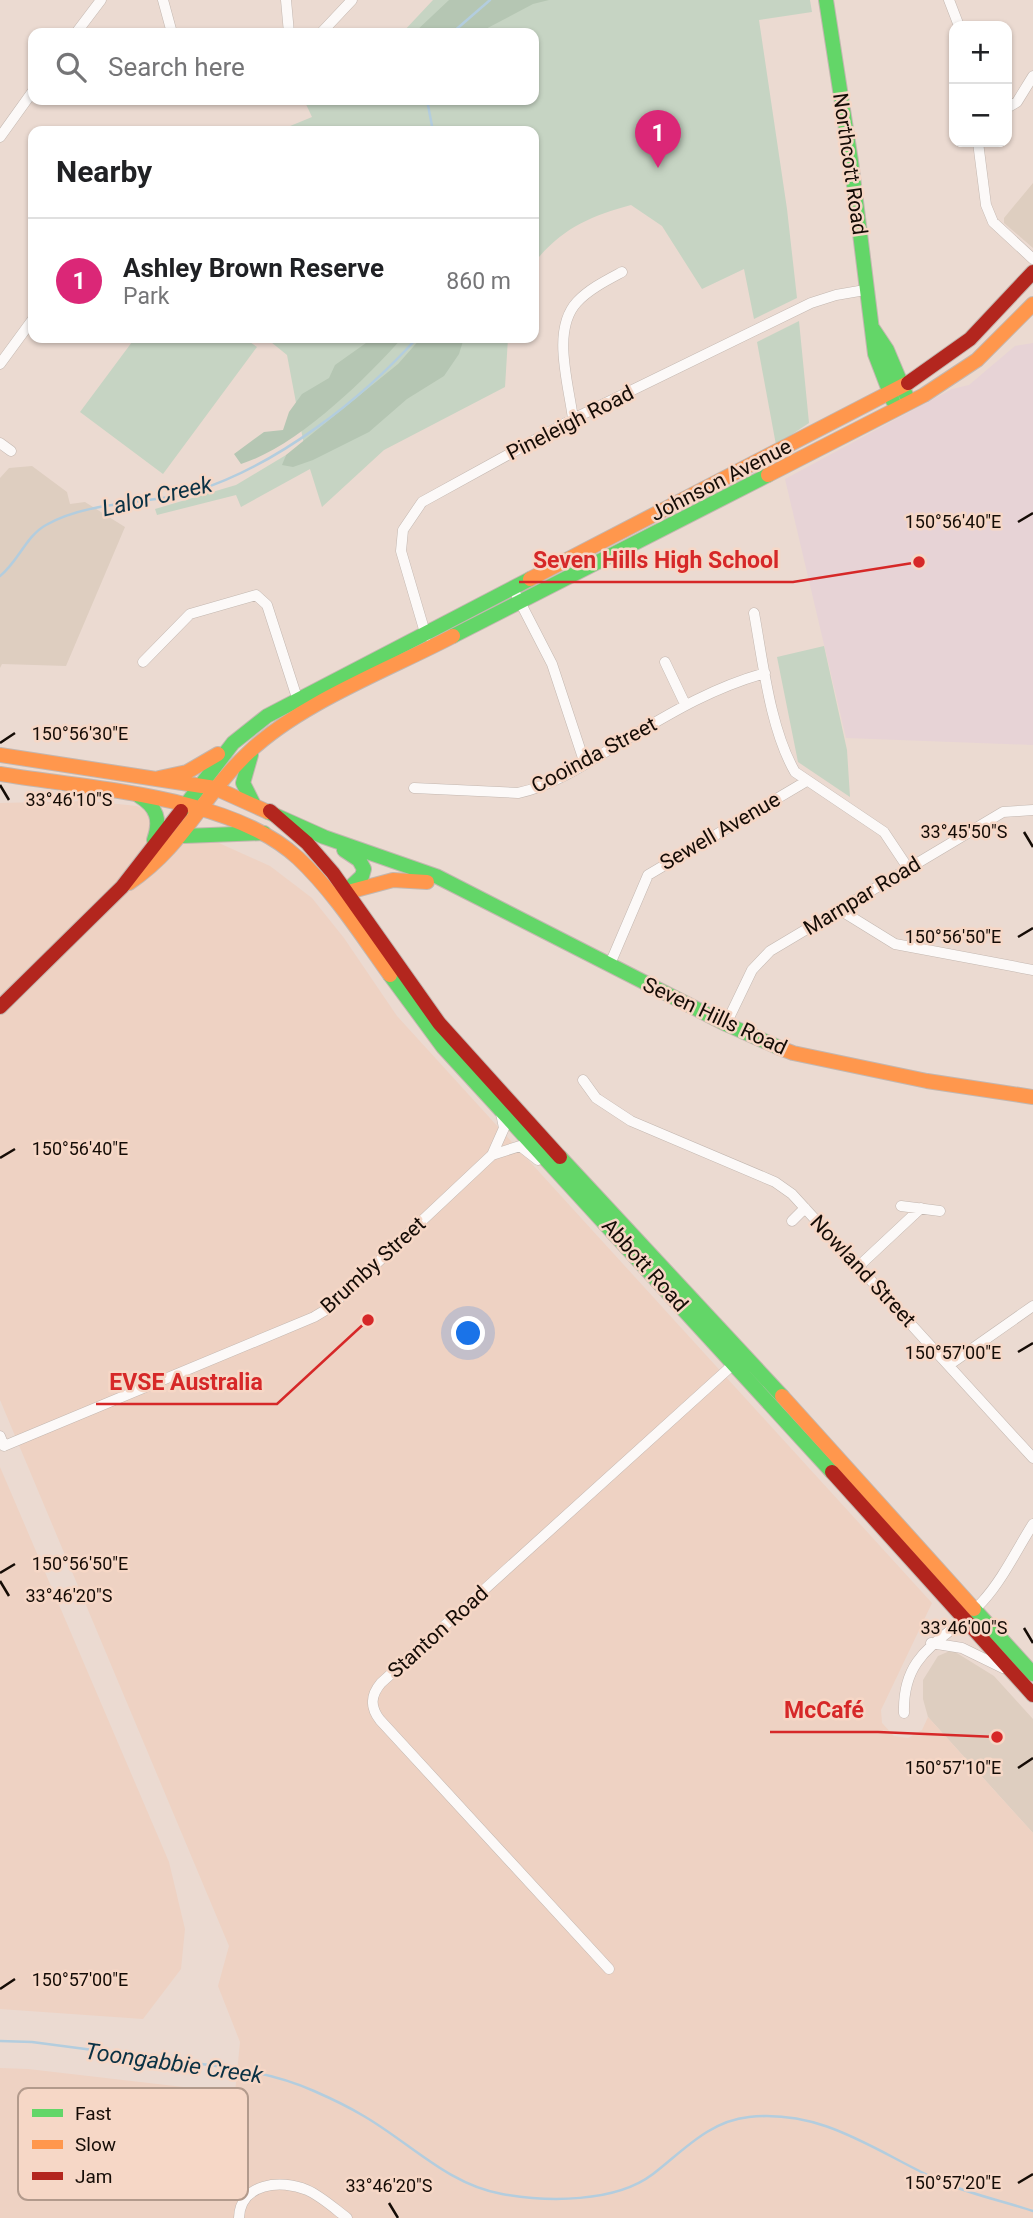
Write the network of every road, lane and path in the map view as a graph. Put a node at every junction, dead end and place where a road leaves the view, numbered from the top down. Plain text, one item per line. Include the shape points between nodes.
1 (101, 0) edge
2 (163, 0) edge
3 (286, 0) edge
4 (352, 0) edge
5 (826, 0) edge
6 (949, 0) edge
7 (957, 21) edge
8 (80, 28) edge
9 (171, 28) edge
10 (289, 28) edge
11 (326, 28) edge
12 (1033, 76) edge
13 (28, 98) edge
14 (1012, 105) edge
15 (0, 137) edge
16 (979, 147) edge
17 (1033, 259) edge
18 (622, 272) dead end
19 (1033, 272) edge
20 (865, 290) junction
21 (1033, 304) edge
22 (28, 326) edge
23 (0, 364) edge
24 (896, 390) junction
25 (903, 406) junction
26 (573, 419) junction
27 (0, 443) edge
28 (11, 451) dead end
29 (512, 587) junction
30 (520, 601) junction
31 (754, 613) dead end
32 (425, 633) junction
33 (430, 649) junction
34 (143, 662) dead end
35 (665, 662) dead end
36 (765, 673) junction
37 (685, 704) junction
38 (300, 705) junction
39 (233, 743) junction
40 (254, 747) junction
41 (0, 755) edge
42 (585, 764) junction
43 (0, 774) edge
44 (155, 778) junction
45 (805, 782) junction
46 (200, 785) junction
47 (215, 788) junction
48 (414, 788) dead end
49 (136, 794) junction
50 (187, 802) junction
51 (253, 803) junction
52 (204, 807) junction
53 (1033, 810) edge
54 (270, 811) junction
55 (264, 833) junction
56 (184, 836) junction
57 (324, 837) junction
58 (150, 851) junction
59 (908, 868) junction
60 (122, 887) junction
61 (457, 888) junction
62 (339, 894) junction
63 (840, 910) junction
64 (610, 964) junction
65 (1033, 970) edge
66 (0, 1007) edge
67 (726, 1024) junction
68 (583, 1080) dead end
69 (1033, 1097) edge
70 (497, 1106) junction
71 (492, 1155) junction
72 (572, 1186) junction
73 (901, 1206) dead end
74 (805, 1208) junction
75 (921, 1208) junction
76 (940, 1210) dead end
77 (792, 1221) dead end
78 (860, 1265) junction
79 (1033, 1306) edge
80 (739, 1359) junction
81 (949, 1365) junction
82 (2, 1441) edge
83 (1033, 1458) edge
84 (1033, 1524) edge
85 (970, 1613) junction
86 (932, 1643) junction
87 (1010, 1669) junction
88 (1033, 1674) edge
89 (1033, 1695) edge
90 (904, 1713) dead end
91 (609, 1969) dead end
92 (248, 2196) edge
93 (245, 2200) edge
94 (239, 2218) edge
95 (347, 2218) edge

1 - 8 street
2 - 9 street
3 - 10 street
4 - 11 street
5 - 20 main road, Northcott Road
6 - 7 street
12 - 14 street
13 - 15 street
16 - 17 street via 986,205 993,222
18 - 26 street via 584,294 566,318 564,350
19 - 24 main road, Johnson Avenue via 970,339
20 - 24 main road, Northcott Road via 873,329 887,350
20 - 26 street, Pineleigh Road via 811,303
21 - 25 main road, Johnson Avenue via 977,360
22 - 23 street
24 - 25 main road, Northcott Road
24 - 29 main road, Johnson Avenue
25 - 30 main road, Johnson Avenue
26 - 32 street, Pineleigh Road via 435,492 411,515 403,530 401,551
27 - 28 street
29 - 30 street
29 - 32 main road, Johnson Avenue
30 - 33 main road, Johnson Avenue
30 - 42 street via 552,664
31 - 36 street
32 - 33 street, Pineleigh Road
32 - 38 main road, Johnson Avenue
33 - 38 main road, Johnson Avenue
34 - 38 street via 190,614 249,596 263,599
35 - 37 street
36 - 37 street, Cooinda Street via 726,684
36 - 45 street via 787,759
37 - 42 street, Cooinda Street
38 - 39 main road, Johnson Avenue via 267,716
38 - 40 main road, Johnson Avenue
39 - 44 main road via 197,767
39 - 46 main road, Johnson Avenue
40 - 47 main road, Johnson Avenue
40 - 51 main road via 243,779
41 - 44 main road, Seven Hills Road
42 - 48 street, Cooinda Street via 518,793
43 - 49 main road
44 - 46 main road, Seven Hills Road
45 - 59 street via 884,832
45 - 64 street, Sewell Avenue via 648,875
46 - 47 main road, Seven Hills Road
46 - 50 main road, Johnson Avenue
47 - 51 main road, Seven Hills Road
47 - 52 main road, Johnson Avenue
49 - 50 main road
49 - 58 main road via 155,808 159,819
50 - 52 main road
50 - 58 main road, Johnson Avenue
51 - 54 main road, Seven Hills Road
52 - 55 main road
52 - 56 main road, Johnson Avenue
53 - 59 street, Marnpar Road via 1003,812
54 - 57 main road, Seven Hills Road
54 - 62 main road, Abbott Road via 318,855
55 - 56 main road
55 - 62 main road, Abbott Road
56 - 60 main road, Johnson Avenue via 163,859
57 - 61 main road, Seven Hills Road via 436,876
57 - 62 main road via 363,864 362,876
58 - 60 main road, Johnson Avenue
59 - 63 street, Marnpar Road
60 - 66 main road
61 - 62 main road, Seven Hills Road via 399,877
61 - 64 main road, Seven Hills Road
62 - 70 main road, Abbott Road via 420,1020
62 - 80 main road, Abbott Road via 481,1072
63 - 65 street via 895,944
63 - 67 street, Marnpar Road via 770,951 752,970
64 - 67 main road, Seven Hills Road
67 - 69 main road, Seven Hills Road via 815,1059
68 - 74 street, Nowland Street via 596,1098 631,1121 775,1182
70 - 71 street, Brumby Street via 504,1128
70 - 72 main road, Abbott Road
71 - 72 street via 520,1146
71 - 82 street, Brumby Street via 362,1280 314,1317
72 - 80 main road, Abbott Road
73 - 75 street
74 - 77 street, Nowland Street
74 - 78 street, Nowland Street
75 - 76 street
75 - 78 street
78 - 81 street, Nowland Street
79 - 81 street
80 - 85 main road, Abbott Road
80 - 91 street, Stanton Road via 381,1683 373,1696 373,1712
81 - 83 street, Nowland Street
84 - 85 street via 985,1600
85 - 86 street
85 - 87 main road, Abbott Road
85 - 88 main road, Abbott Road
86 - 87 street via 953,1644
86 - 90 street via 919,1657 903,1692
87 - 89 main road, Abbott Road
92 - 95 street via 280,2183 308,2190
93 - 94 street

